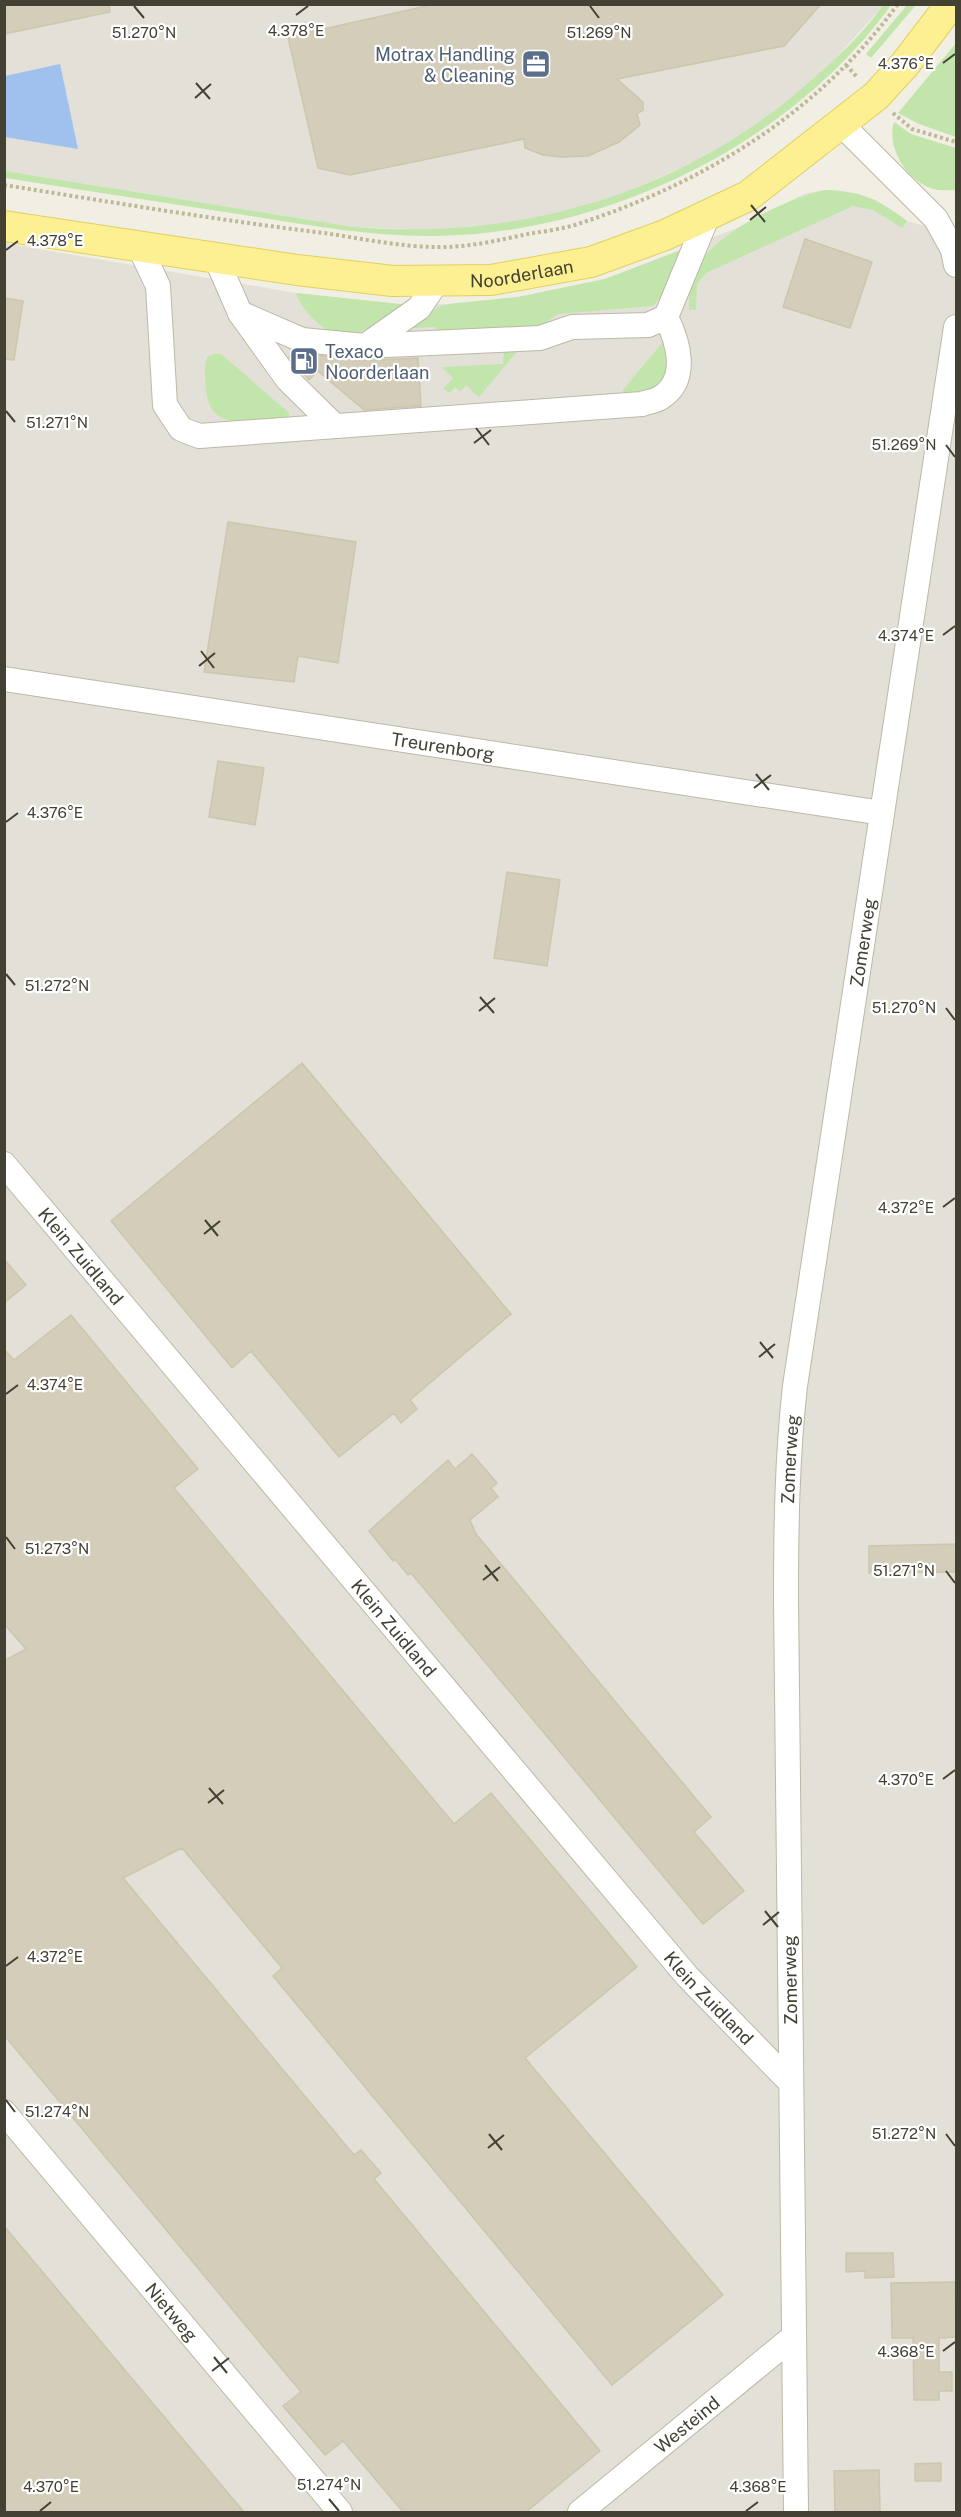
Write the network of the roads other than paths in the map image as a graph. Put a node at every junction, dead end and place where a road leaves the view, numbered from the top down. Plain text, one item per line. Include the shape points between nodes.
1 (951, 4) edge
2 (840, 123) junction
3 (708, 215) junction
4 (4, 226) edge
5 (139, 246) junction
6 (216, 258) junction
7 (957, 265) edge
8 (438, 280) junction
9 (240, 313) junction
10 (666, 316) junction
11 (957, 327) edge
12 (365, 346) junction
13 (335, 426) junction
14 (4, 678) edge
15 (882, 813) junction
16 (4, 1164) edge
17 (791, 2083) junction
18 (4, 2112) edge
19 (793, 2337) junction
20 (340, 2512) edge
21 (580, 2512) edge
22 (796, 2512) edge

1 - 2 main road, Noorderlaan via 876,96
2 - 3 main road, Noorderlaan via 748,196
2 - 7 street via 936,219 954,250
3 - 8 main road, Noorderlaan via 591,262 491,280
3 - 10 street
4 - 5 main road, Noorderlaan
5 - 6 main road, Noorderlaan
5 - 13 street via 158,286 165,405 181,429 199,436
6 - 8 main road, Noorderlaan via 393,281
6 - 9 street
8 - 12 street via 419,308
9 - 12 street via 302,340
9 - 13 street via 288,380
10 - 12 street via 648,325 572,327 540,338
10 - 13 street via 676,338 679,372 661,398 642,404
11 - 15 street, Zomerweg
14 - 15 street, Treurenborg
15 - 17 street, Zomerweg via 789,1442 786,1527
16 - 17 street, Klein Zuidland via 687,1976
17 - 19 street, Zomerweg
18 - 20 street, Nietweg
19 - 21 street, Westeind
19 - 22 street, Zomerweg

